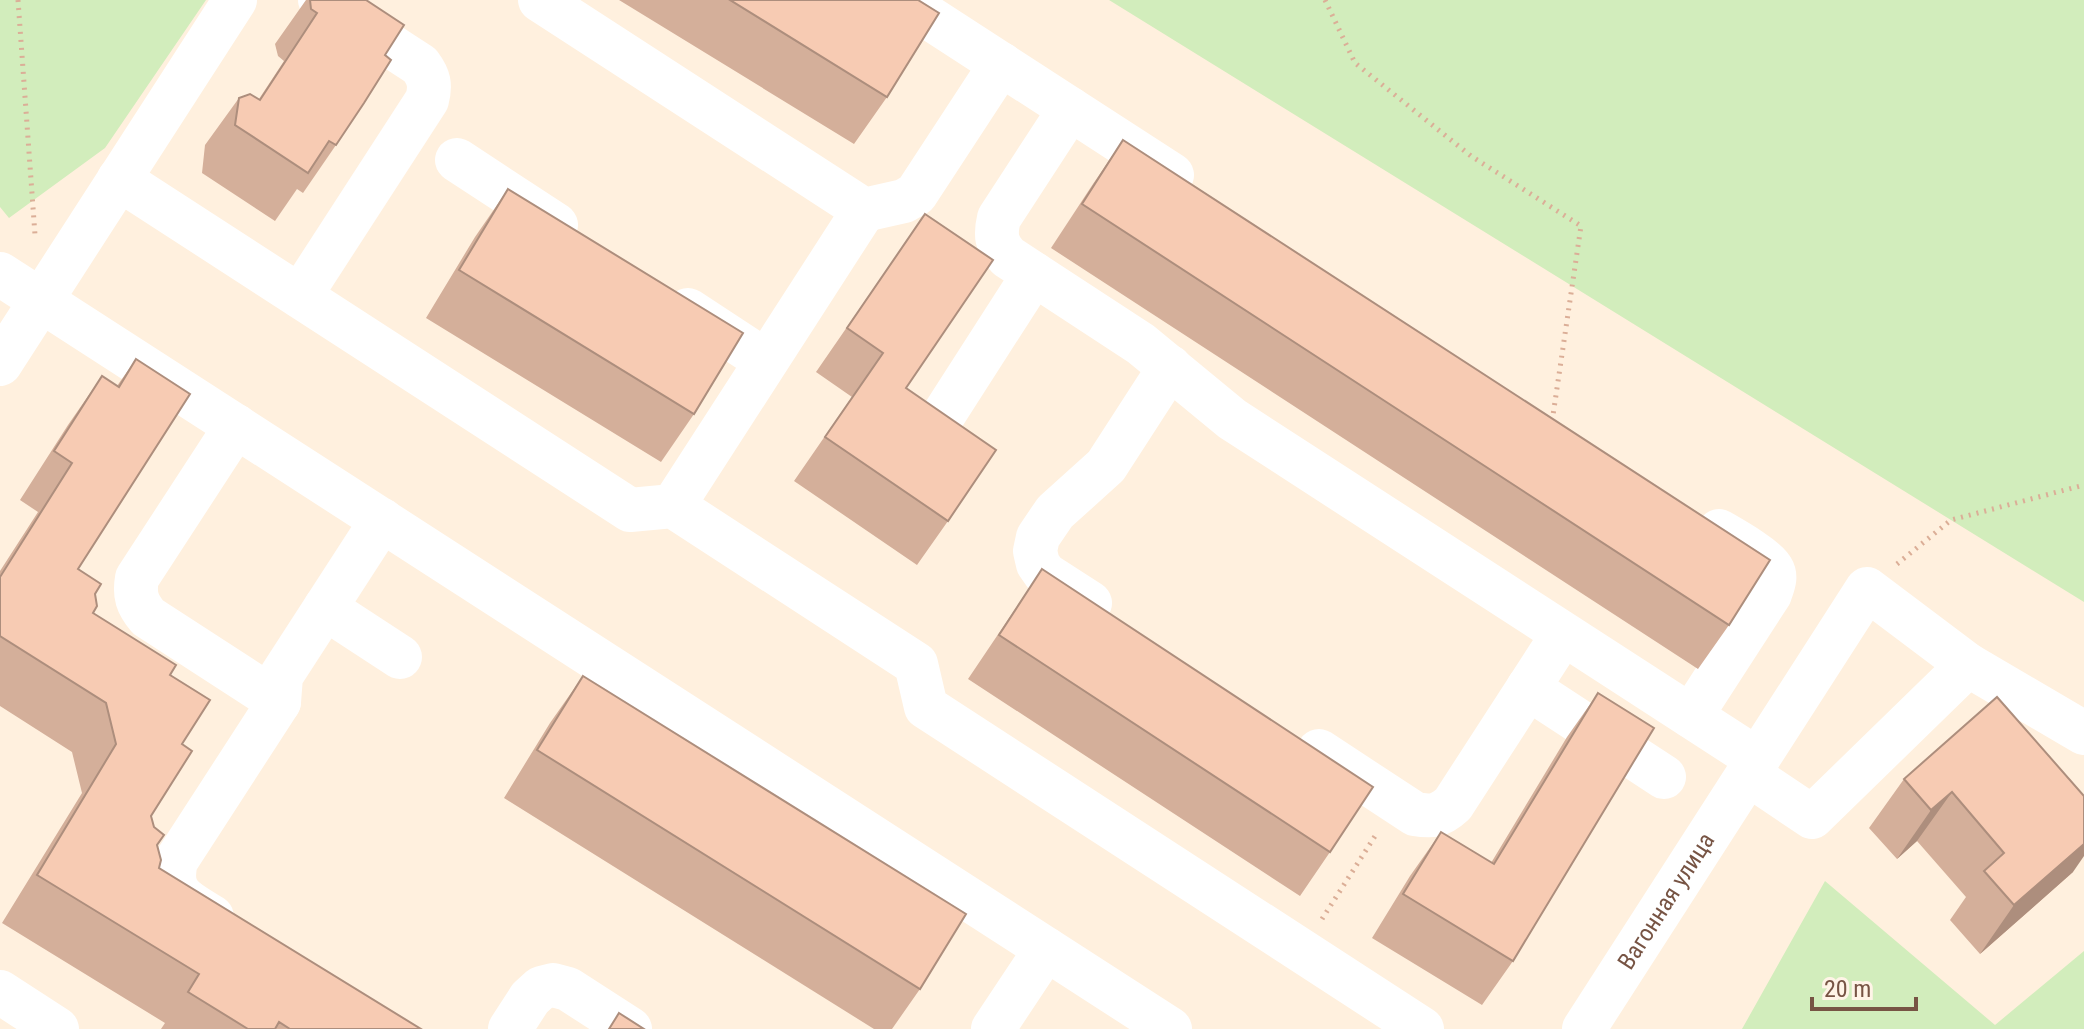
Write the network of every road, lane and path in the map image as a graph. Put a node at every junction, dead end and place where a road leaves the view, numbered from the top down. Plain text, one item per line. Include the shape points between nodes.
1 (18, 0) edge
2 (235, 0) edge
3 (320, 0) edge
4 (540, 0) edge
5 (902, 0) edge
6 (1325, 0) edge
7 (1001, 64) junction
8 (1070, 109) junction
9 (457, 160) dead end
10 (119, 179) junction
11 (1204, 196) edge
12 (864, 210) junction
13 (36, 237) dead end
14 (586, 244) edge
15 (0, 274) edge
16 (1034, 274) junction
17 (650, 286) edge
18 (300, 296) junction
19 (40, 300) junction
20 (766, 361) junction
21 (0, 364) edge
22 (1170, 367) junction
23 (1552, 422) edge
24 (937, 425) edge
25 (236, 426) junction
26 (2084, 485) edge
27 (673, 506) junction
28 (1685, 509) edge
29 (382, 520) junction
30 (1867, 589) junction
31 (325, 608) junction
32 (1124, 624) edge
33 (1563, 634) junction
34 (400, 657) dead end
35 (1968, 665) junction
36 (1528, 688) junction
37 (279, 702) junction
38 (1691, 716) junction
39 (1280, 726) edge
40 (2084, 733) edge
41 (1753, 767) junction
42 (1664, 777) dead end
43 (1397, 802) junction
44 (238, 934) edge
45 (1046, 949) junction
46 (1301, 951) junction
47 (0, 992) edge
48 (57, 1029) edge
49 (510, 1029) edge
50 (630, 1029) edge
51 (993, 1029) edge
52 (1170, 1029) edge
53 (1422, 1029) edge
54 (1584, 1029) edge

1 - 13 path
2 - 10 street
3 - 18 street via 420,65 430,88
4 - 12 street
5 - 7 street
6 - 23 path via 1355,63 1471,156 1581,226
7 - 8 street
7 - 12 street via 916,194
8 - 11 street
8 - 16 street via 999,218 997,245
9 - 14 street
10 - 18 street
10 - 19 street
12 - 20 street
15 - 19 street
16 - 22 street
16 - 24 street
17 - 20 street
18 - 27 street via 630,510
19 - 21 street
19 - 25 street
20 - 27 street
22 - 32 street via 1106,466 1055,512 1035,551 1045,574
22 - 33 street via 1232,419
25 - 29 street
25 - 37 street via 137,578 135,591 138,606 148,617
26 - 30 path via 1951,520
27 - 46 street via 916,664 926,707
28 - 38 street via 1765,561 1775,581
29 - 31 street
29 - 45 street via 526,627
30 - 35 street
30 - 41 street, Вагонная улица
31 - 34 street
31 - 37 street via 281,676
33 - 36 street
33 - 38 street
35 - 40 street
35 - 41 street via 1812,817
36 - 42 street
36 - 43 street via 1443,814 1415,814
37 - 44 street via 176,861 172,877 186,900
38 - 41 street
39 - 43 street
41 - 54 street, Вагонная улица
43 - 46 path
45 - 51 street
45 - 52 street
46 - 53 street
47 - 48 street
49 - 50 street via 530,998 553,985

